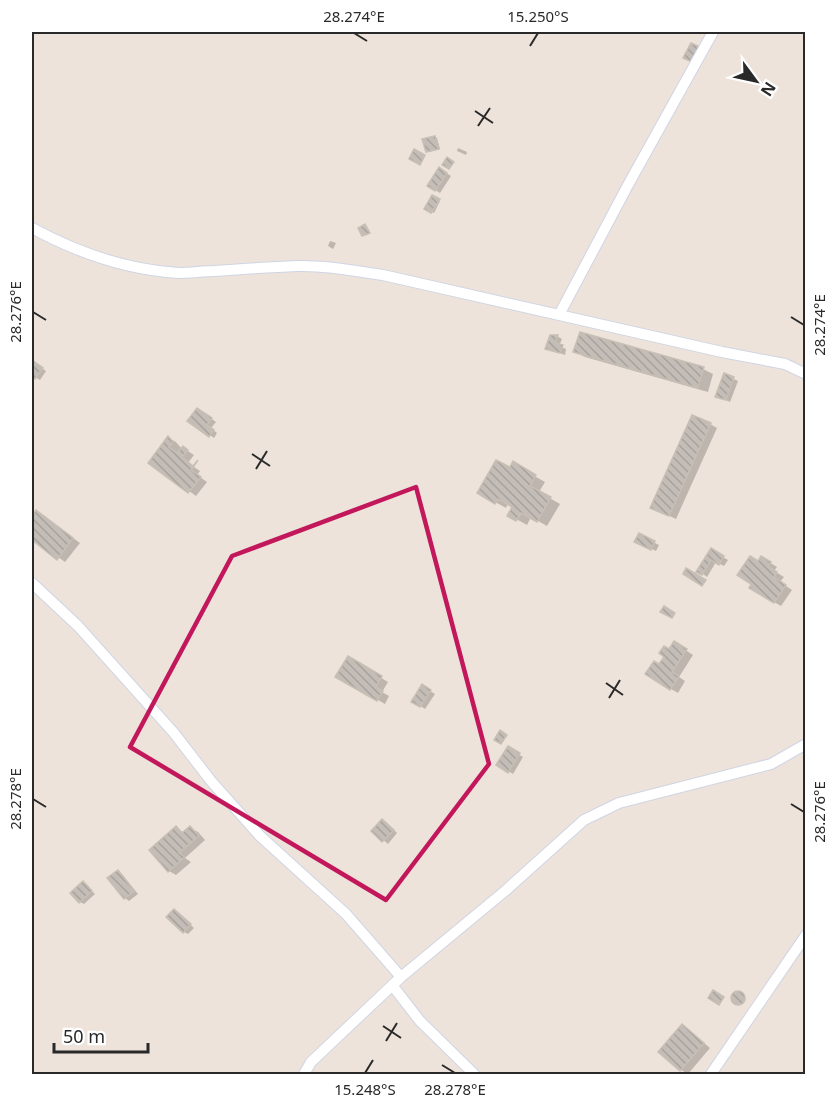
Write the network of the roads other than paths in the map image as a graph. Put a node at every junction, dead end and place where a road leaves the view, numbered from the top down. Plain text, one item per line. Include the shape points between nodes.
1 (713, 32) edge
2 (32, 228) edge
3 (559, 315) junction
4 (806, 374) edge
5 (32, 583) edge
6 (806, 744) edge
7 (806, 935) edge
8 (401, 977) junction
9 (392, 985) junction
10 (304, 1074) edge
11 (474, 1074) edge
12 (711, 1074) edge

1 - 3 street
2 - 3 street via 89,253 159,271 331,267
3 - 4 street via 785,364
5 - 8 street via 78,626 260,836 346,914
6 - 8 street via 771,764 619,802 584,820
7 - 12 street
8 - 9 street
9 - 10 street via 311,1062
9 - 11 street via 420,1021

